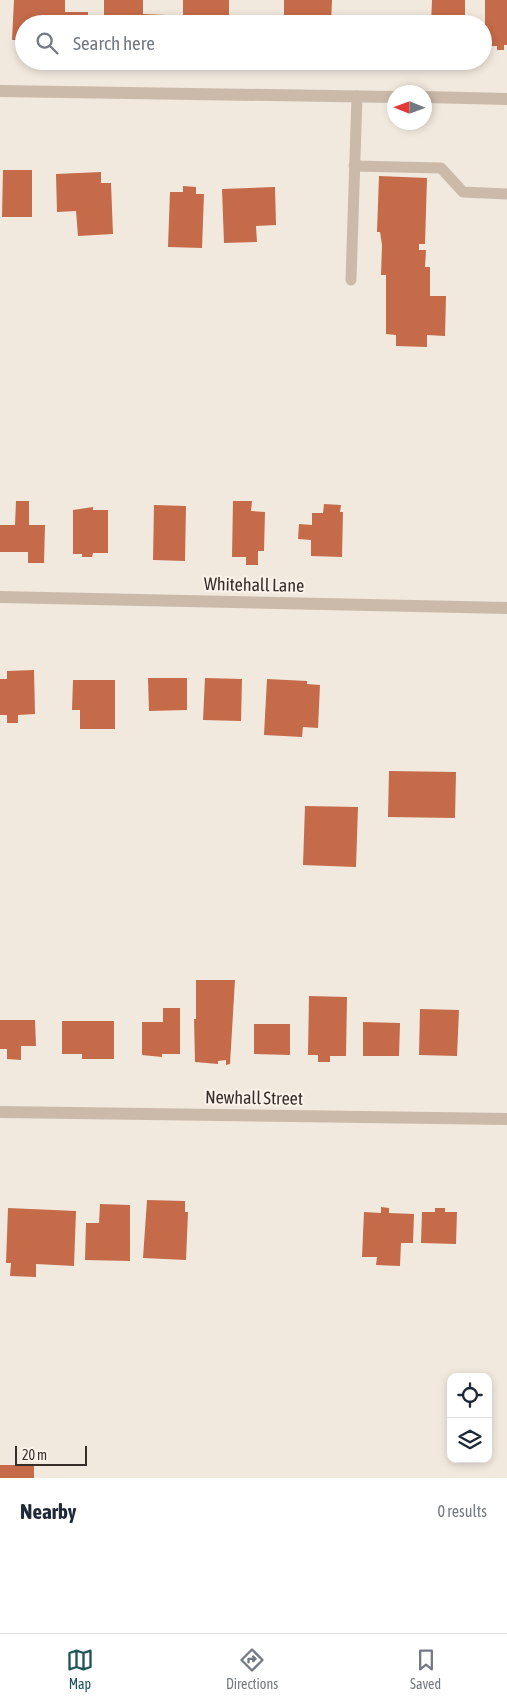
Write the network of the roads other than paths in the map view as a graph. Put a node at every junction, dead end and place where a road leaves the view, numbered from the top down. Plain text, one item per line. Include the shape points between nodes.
1 (0, 91) edge
2 (357, 96) junction
3 (387, 97) edge
4 (432, 97) edge
5 (507, 99) edge
6 (354, 166) junction
7 (507, 194) edge
8 (351, 280) dead end
9 (0, 597) edge
10 (507, 608) edge
11 (0, 1112) edge
12 (507, 1119) edge

1 - 2 street
2 - 3 street
2 - 6 lane
4 - 5 street
6 - 7 lane via 441,168 463,192
6 - 8 lane
9 - 10 street, Whitehall Lane
11 - 12 street, Newhall Street

